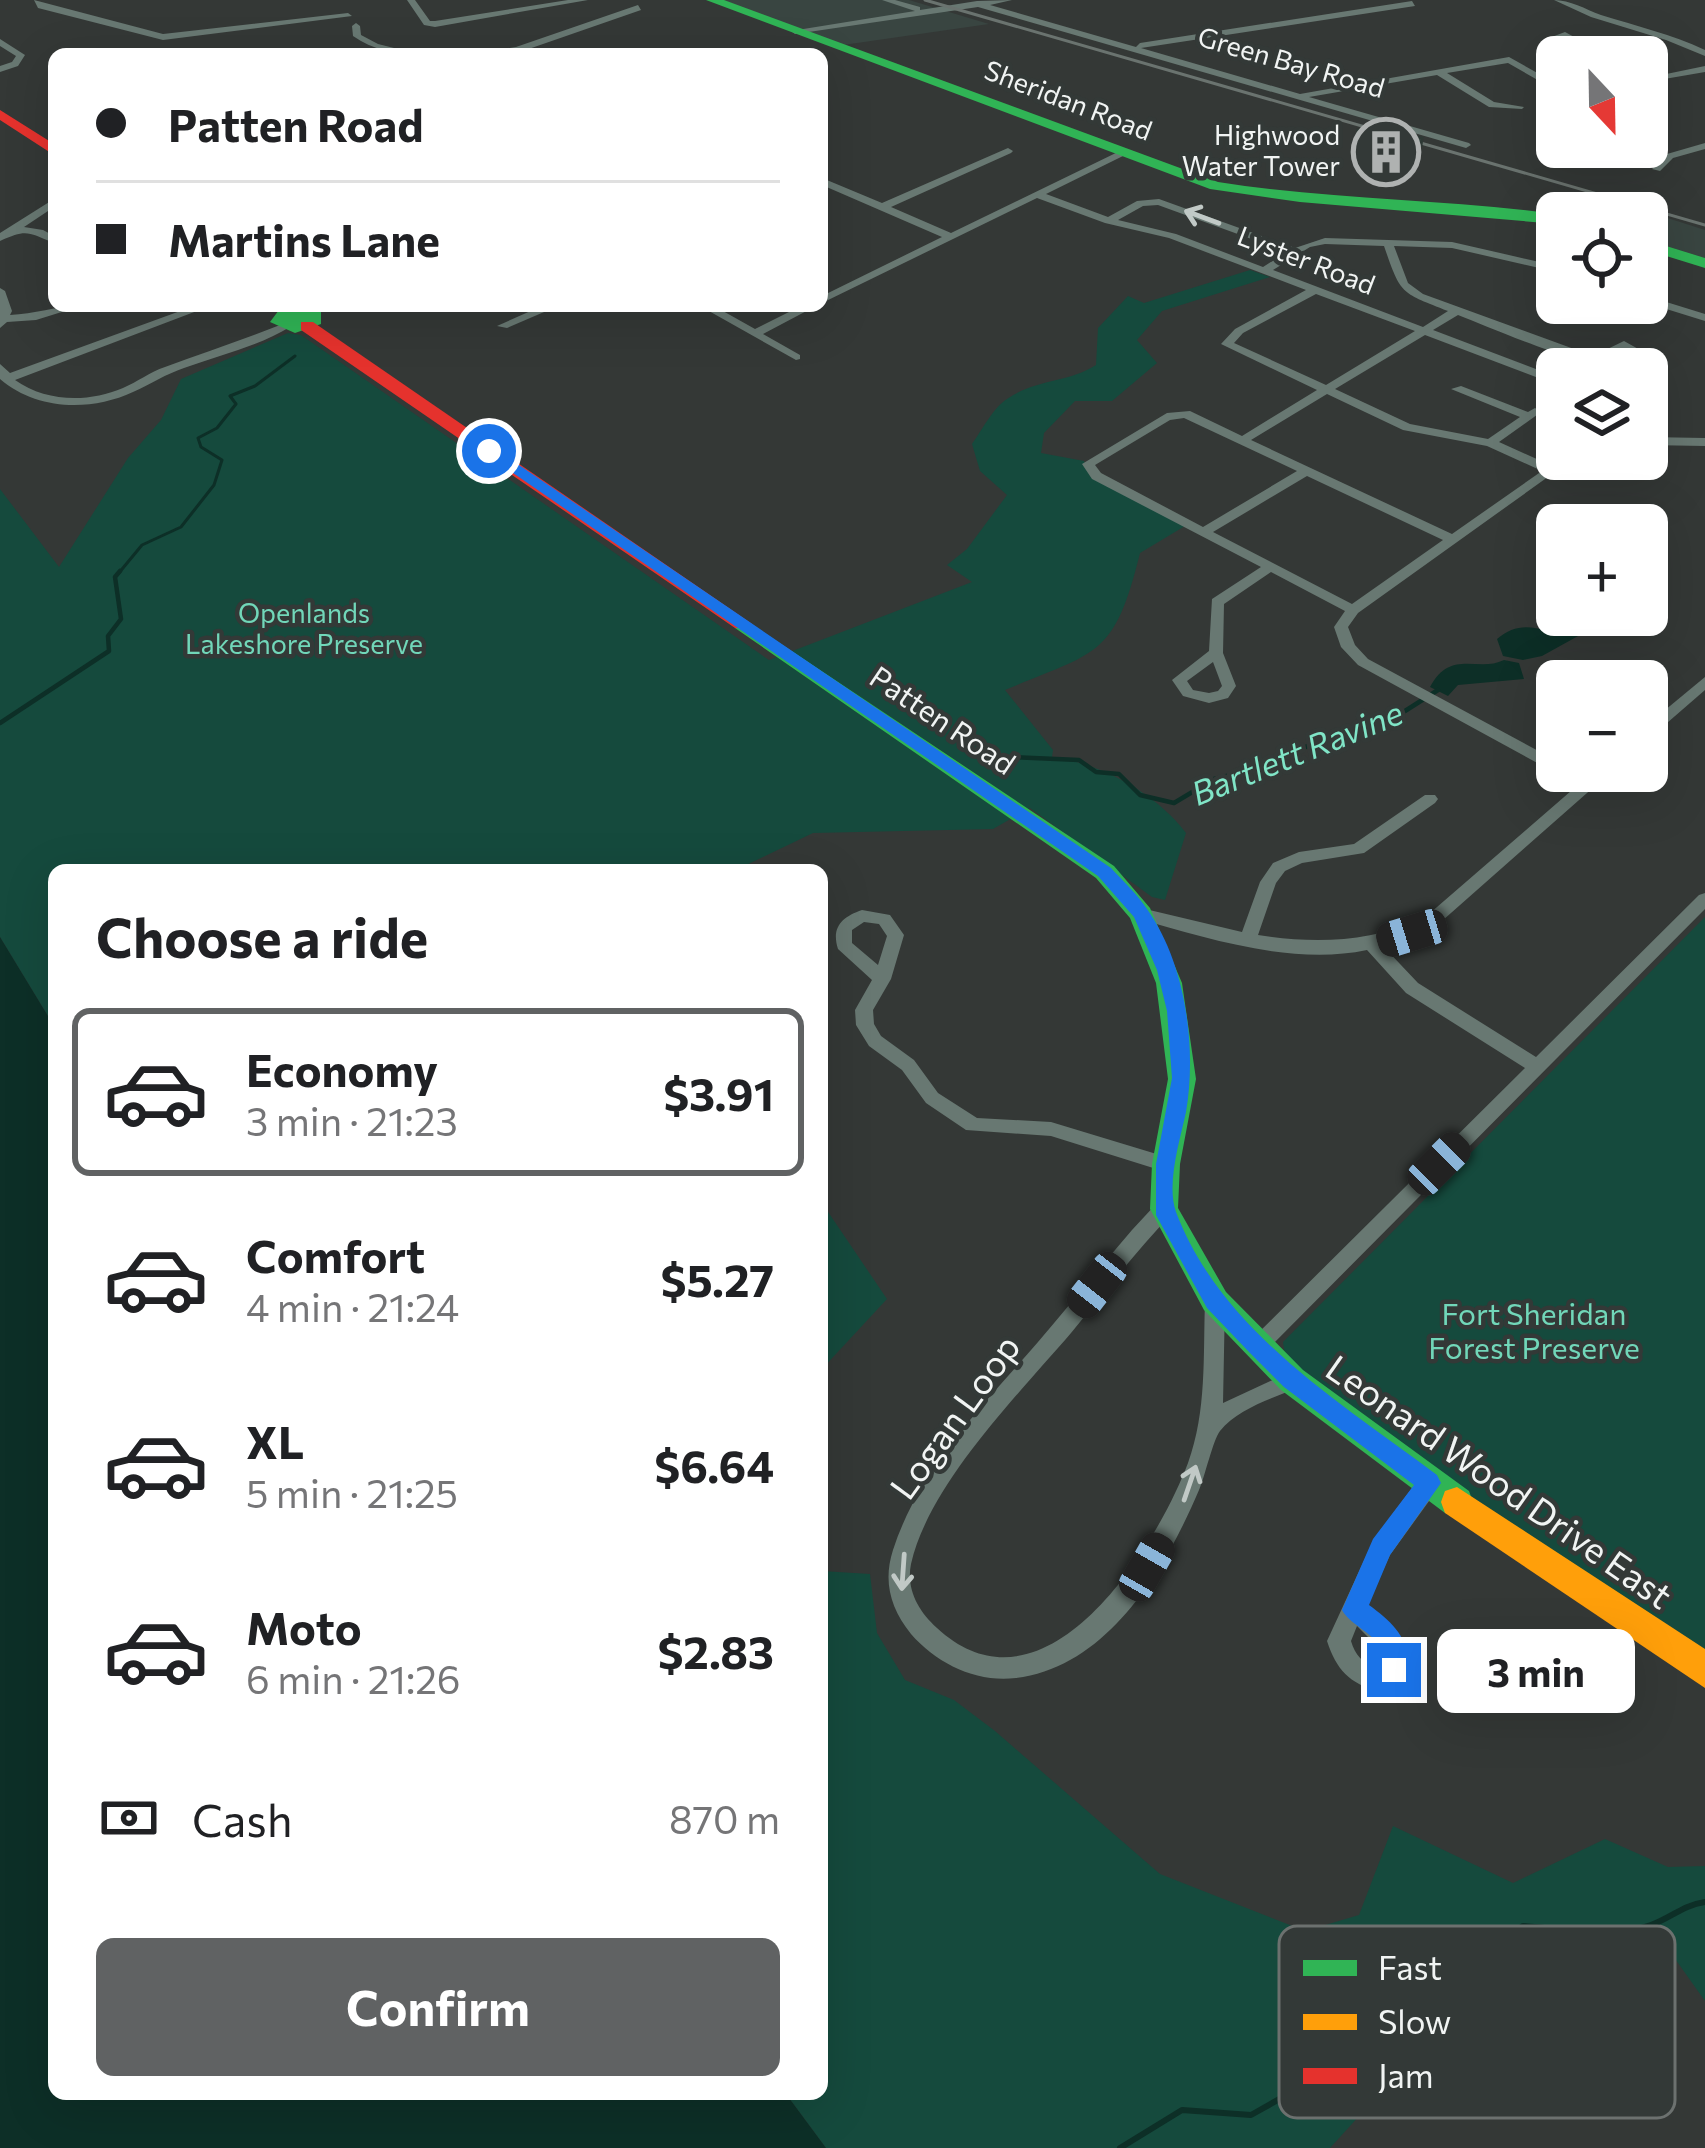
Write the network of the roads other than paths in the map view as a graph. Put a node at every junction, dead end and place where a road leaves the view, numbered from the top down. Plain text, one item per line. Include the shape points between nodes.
1 (38, 0) edge
2 (341, 0) edge
3 (411, 0) edge
4 (584, 0) edge
5 (712, 0) edge
6 (886, 0) edge
7 (1008, 0) edge
8 (1558, 0) edge
9 (969, 2) edge
10 (1409, 2) edge
11 (638, 8) dead end
12 (920, 13) junction
13 (352, 21) junction
14 (1613, 23) junction
15 (795, 31) junction
16 (1604, 32) dead end
17 (1588, 35) dead end
18 (1583, 36) edge
19 (0, 42) edge
20 (394, 48) edge
21 (532, 48) edge
22 (1130, 48) junction
23 (1705, 53) edge
24 (0, 69) edge
25 (1705, 69) edge
26 (1437, 71) junction
27 (1536, 76) edge
28 (1668, 78) edge
29 (1299, 96) junction
30 (1519, 107) dead end
31 (0, 114) edge
32 (1466, 145) dead end
33 (48, 147) edge
34 (1701, 149) edge
35 (1008, 151) dead end
36 (1122, 153) junction
37 (1657, 169) dead end
38 (828, 184) edge
39 (1035, 194) junction
40 (48, 206) edge
41 (882, 207) junction
42 (1536, 216) edge
43 (1109, 221) junction
44 (12, 228) junction
45 (949, 236) junction
46 (0, 238) edge
47 (48, 238) edge
48 (1388, 242) junction
49 (1295, 252) junction
50 (1668, 252) edge
51 (1705, 263) edge
52 (1536, 264) edge
53 (1264, 271) junction
54 (1315, 290) junction
55 (0, 291) edge
56 (828, 296) edge
57 (1668, 306) edge
58 (1458, 310) junction
59 (54, 312) edge
60 (186, 312) edge
61 (537, 312) edge
62 (717, 312) edge
63 (797, 312) edge
64 (299, 315) edge
65 (1705, 318) edge
66 (1, 322) edge
67 (503, 326) dead end
68 (1426, 332) junction
69 (755, 333) junction
70 (1572, 348) edge
71 (796, 356) dead end
72 (3, 374) edge
73 (1536, 374) edge
74 (1457, 389) dead end
75 (1326, 391) junction
76 (1243, 440) junction
77 (1668, 441) edge
78 (1490, 442) junction
79 (1705, 442) edge
80 (1536, 463) edge
81 (1307, 470) junction
82 (1537, 480) edge
83 (1203, 532) junction
84 (1451, 539) junction
85 (1270, 567) junction
86 (1352, 610) junction
87 (1216, 653) dead end
88 (1705, 682) edge
89 (1668, 715) edge
90 (1536, 756) edge
91 (1580, 792) edge
92 (1430, 799) dead end
93 (1705, 899) edge
94 (1141, 914) junction
95 (1248, 940) junction
96 (1372, 945) junction
97 (882, 979) dead end
98 (1536, 1066) junction
99 (1166, 1164) junction
100 (1164, 1209) junction
101 (1215, 1301) junction
102 (1258, 1346) junction
103 (1292, 1380) junction
104 (1209, 1427) junction
105 (1429, 1483) junction
106 (1354, 1610) dead end
107 (1705, 1670) edge

1 - 13 street via 150,36
2 - 13 street
3 - 4 street via 427,23 442,24
5 - 15 street, Sheridan Road
6 - 12 street
7 - 9 street
8 - 14 street
9 - 12 street
9 - 22 street, Green Bay Road
10 - 22 street
11 - 21 street
12 - 15 street
13 - 20 street via 363,39
14 - 16 street
14 - 23 street
15 - 36 street, Sheridan Road
17 - 18 street
19 - 24 street via 21,55
22 - 29 street, Green Bay Road
25 - 28 street
26 - 27 street via 1509,60
26 - 29 street
26 - 30 street via 1492,105
29 - 32 street, Green Bay Road
31 - 33 street
34 - 37 street via 1660,161
35 - 41 street
36 - 39 street
36 - 42 street, Sheridan Road via 1268,196
38 - 41 street
39 - 43 street, Lyster Road
39 - 45 street
40 - 44 street
41 - 45 street
49 -> 43 street via 1159,202
43 - 53 street, Lyster Road
44 - 46 street
44 - 47 street
45 - 56 street
48 - 49 street via 1325,241
48 - 52 street via 1452,245
48 - 58 street via 1403,285
49 - 53 street
50 - 51 street
53 - 54 street, Lyster Road
54 - 68 street, Lyster Road
54 - 75 street via 1227,344
55 - 66 street
57 - 65 street
58 - 68 street
58 - 70 street
59 - 66 street
60 - 72 street
61 - 67 street
62 - 69 street
63 - 69 street
64 - 72 street via 205,360 88,401 28,394
64 - 94 street, Patten Road via 1105,872
68 - 73 street, Lyster Road
68 - 75 street
69 - 71 street
74 - 78 street via 1532,414
75 - 76 street
75 - 78 street via 1420,431
76 - 81 street
76 - 83 street via 1179,413 1093,458 1089,470
77 - 79 street
78 - 80 street
81 - 83 street
81 - 84 street
82 - 84 street
83 - 85 street
84 - 86 street
85 - 86 street
85 - 87 street via 1217,602
86 - 90 street via 1341,627 1363,662
88 - 89 street
91 - 96 street via 1428,924
92 - 95 street via 1358,849 1279,867
93 - 98 street
94 - 95 street
94 - 99 street, Patten Road via 1176,1011 1182,1078
95 - 96 street via 1315,949
96 - 98 street via 1412,988
97 - 99 street via 864,1010 865,1025 952,1115 997,1129 1051,1129
98 - 102 street
99 - 100 street, Patten Road
100 - 101 street
100 -> 104 street, Logan Loop via 988,1415 940,1484 898,1572 904,1603 922,1631 964,1660 1014,1667 1060,1653 1147,1567 1183,1505
101 - 102 street
101 - 104 street, Logan Loop
102 - 103 street, Leonard Wood Drive East
103 - 104 street
103 - 105 street, Leonard Wood Drive East
105 - 106 street via 1382,1547
105 - 107 street, Leonard Wood Drive East

